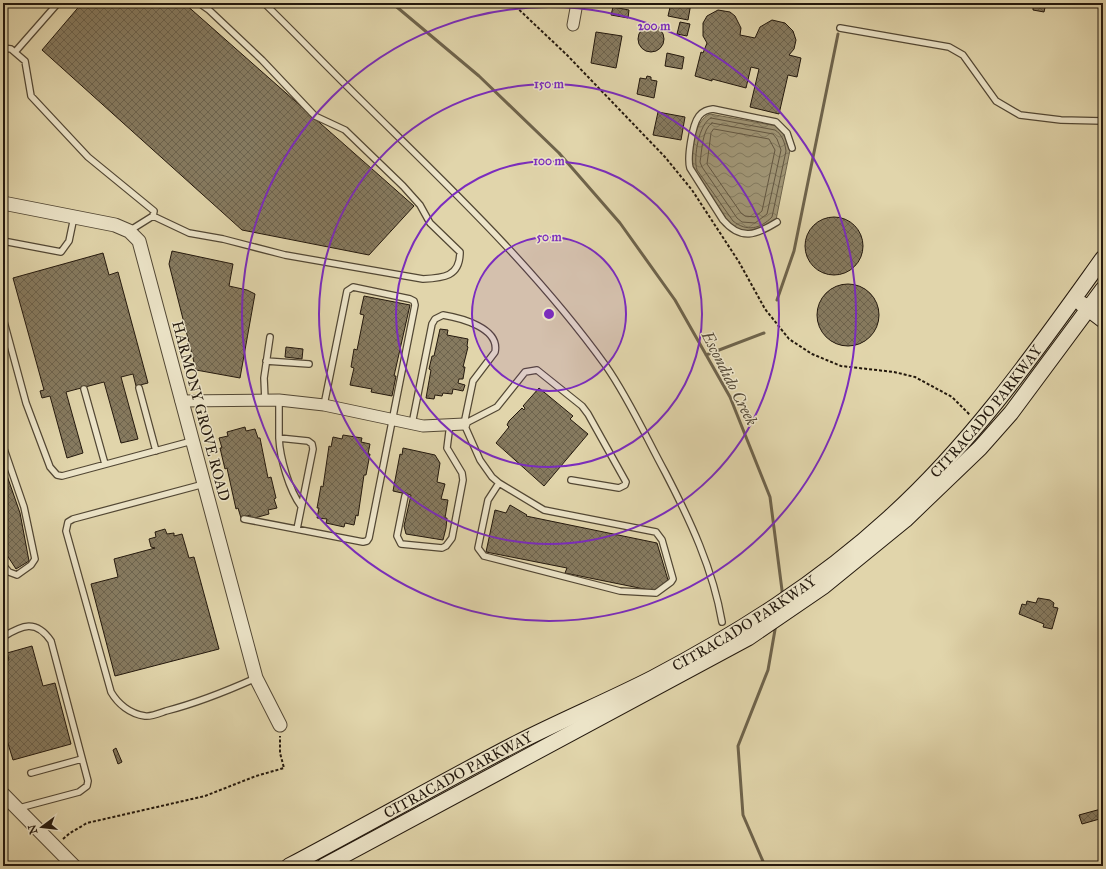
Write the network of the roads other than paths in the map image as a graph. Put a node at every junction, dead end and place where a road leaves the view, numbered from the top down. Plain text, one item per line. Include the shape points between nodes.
1 (58, 3) edge
2 (199, 3) edge
3 (264, 3) edge
4 (577, 3) edge
5 (573, 25) dead end
6 (840, 28) dead end
7 (3, 48) edge
8 (15, 52) junction
9 (1103, 121) edge
10 (792, 148) dead end
11 (3, 203) edge
12 (74, 216) junction
13 (153, 216) junction
14 (777, 222) dead end
15 (129, 231) junction
16 (3, 241) edge
17 (1103, 258) edge
18 (1103, 289) edge
19 (1074, 298) junction
20 (1088, 309) junction
21 (3, 318) edge
22 (1103, 320) edge
23 (270, 336) dead end
24 (266, 361) junction
25 (309, 364) dead end
26 (84, 388) dead end
27 (139, 388) dead end
28 (265, 400) junction
29 (279, 400) junction
30 (181, 401) junction
31 (324, 405) junction
32 (392, 420) junction
33 (412, 424) junction
34 (450, 424) junction
35 (464, 424) junction
36 (279, 438) junction
37 (192, 441) junction
38 (3, 446) edge
39 (156, 451) junction
40 (105, 464) junction
41 (571, 480) dead end
42 (499, 483) junction
43 (204, 484) junction
44 (404, 496) dead end
45 (301, 506) junction
46 (244, 519) dead end
47 (297, 529) junction
48 (862, 549) junction
49 (3, 565) edge
50 (722, 622) dead end
51 (745, 633) junction
52 (3, 637) edge
53 (256, 678) junction
54 (280, 725) road end
55 (82, 759) junction
56 (31, 773) dead end
57 (3, 794) edge
58 (17, 809) junction
59 (306, 862) edge
60 (74, 866) edge
61 (289, 866) edge
62 (324, 866) edge

1 - 8 lane
2 - 13 lane via 262,60 315,116 345,130 404,186 420,205 430,223 460,252 460,263 445,277 423,279 285,255 189,233
3 - 50 lane via 518,259 607,368 645,434 694,532 717,596
4 - 5 street
6 - 9 lane via 949,47 963,55 996,101 1020,115 1061,120
7 - 8 lane
8 - 13 lane via 25,61 31,96 88,157 154,210
10 - 14 lane via 787,133 776,122 713,109 705,110 694,126 690,168 726,223 738,232 755,234
11 - 12 street
12 - 15 street via 115,225
12 - 16 lane via 69,241 61,252
13 - 15 lane
15 - 30 street, HARMONY GROVE ROAD via 139,241
17 - 19 main road, CITRACADO PARKWAY
18 - 20 main road, CITRACADO PARKWAY
19 - 20 main road
19 - 48 main road, CITRACADO PARKWAY via 1011,385 956,451
20 - 22 main road
20 - 48 main road, CITRACADO PARKWAY via 1011,412 980,448 910,515
21 - 40 lane via 26,403 50,467 57,475 62,476
23 - 24 lane
24 - 25 lane
24 - 28 lane
26 - 40 lane
27 - 39 lane
28 - 29 street
28 - 30 street
29 - 31 street
29 - 36 lane
30 - 37 street, HARMONY GROVE ROAD
31 - 32 street
31 - 32 lane via 347,291 353,287 410,298 415,305
32 - 33 street
32 - 47 lane via 367,541
33 - 34 street
33 - 35 lane via 432,324 443,315 468,320 491,335 496,346 495,352 473,381
34 - 35 street
34 - 44 lane via 447,448 462,473 463,480 452,538 446,546 442,548 401,544 397,536
35 - 41 lane via 496,407 525,372 537,370 582,406 626,482 619,488
35 - 42 lane via 480,460
36 - 45 lane via 292,491
36 - 45 lane via 308,441 312,444
37 - 39 lane
37 - 43 street, HARMONY GROVE ROAD
38 - 49 lane via 24,507 35,559 17,575 9,572
39 - 40 lane
42 - 42 lane via 486,507 478,548 484,556 620,591 656,593 671,582 673,578 662,540 656,532 544,510
43 - 53 street, HARMONY GROVE ROAD
43 - 53 lane via 73,519 68,522 66,531 111,692 116,701 125,708 146,717 188,705
45 - 47 lane
46 - 47 lane
48 - 51 main road, CITRACADO PARKWAY via 818,577
51 - 59 main road, CITRACADO PARKWAY via 516,744
51 - 62 main road, CITRACADO PARKWAY
52 - 55 lane via 16,628 26,626 41,629 51,641
53 - 54 street, HARMONY GROVE ROAD
55 - 56 lane
55 - 58 lane via 88,781 84,790
57 - 58 street
58 - 60 street
59 - 61 main road, CITRACADO PARKWAY

